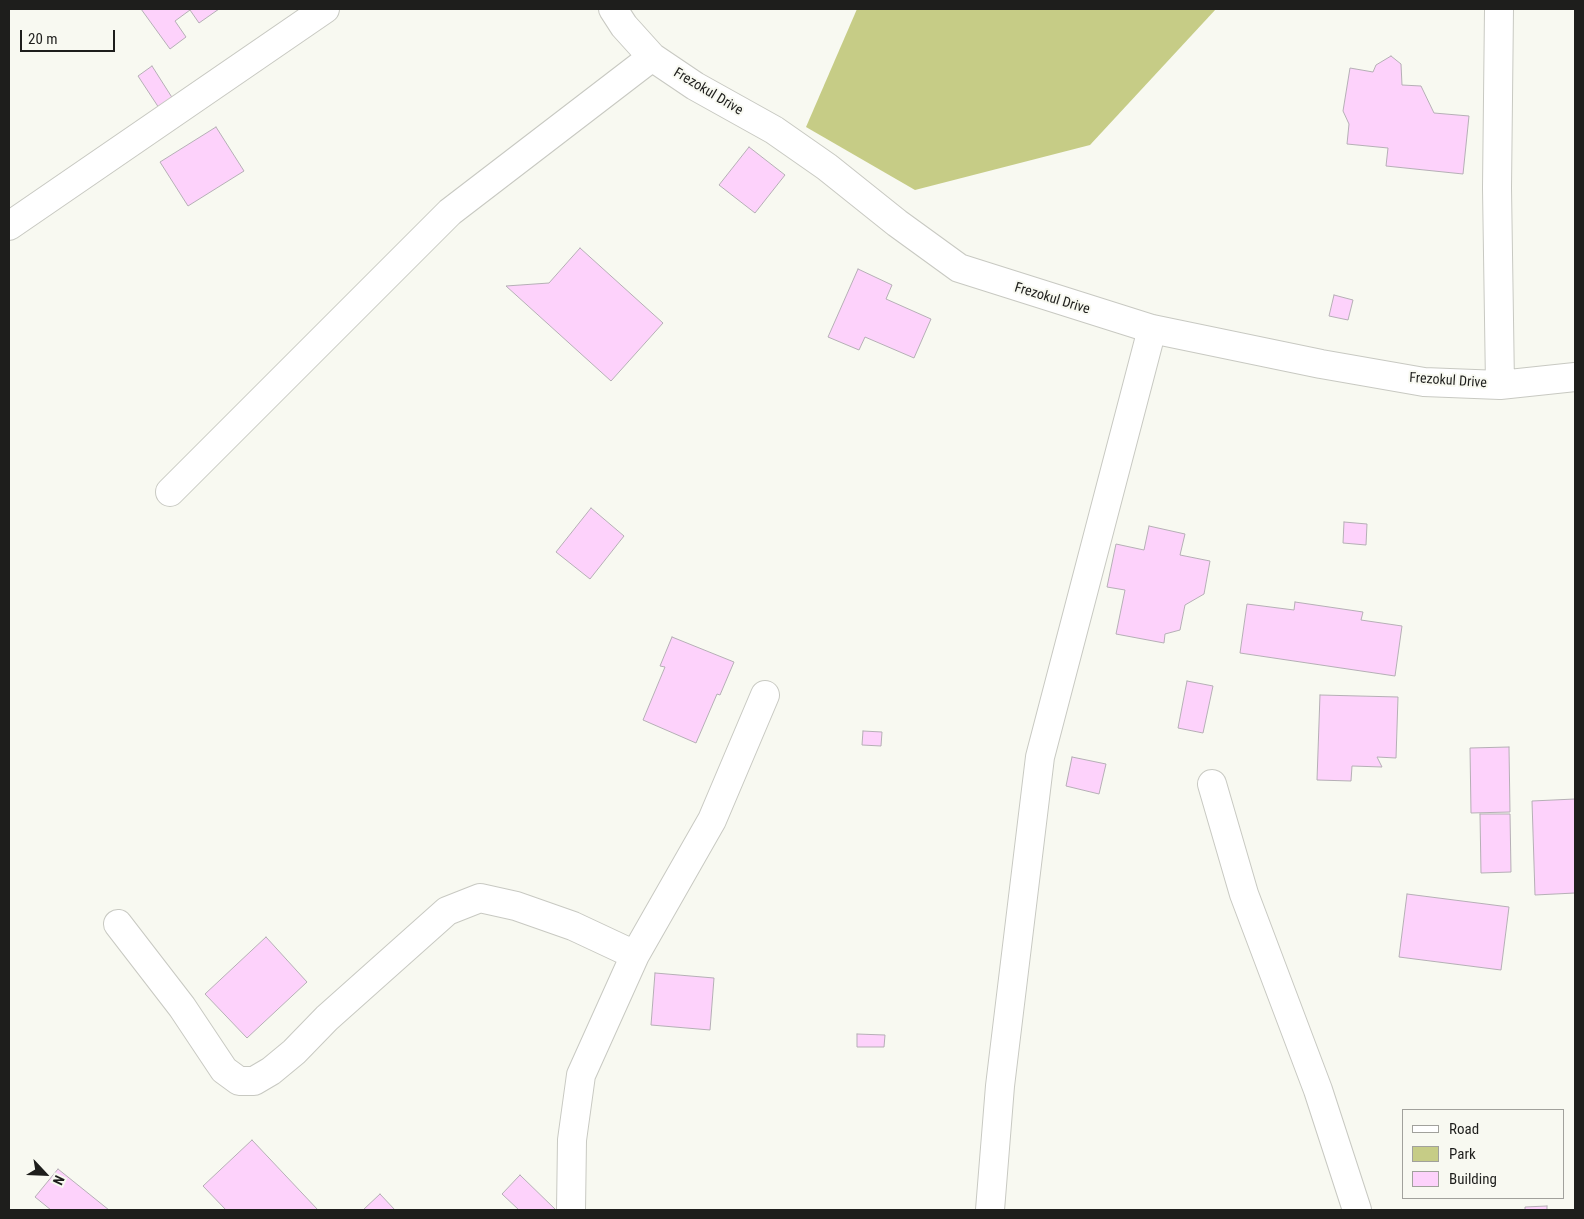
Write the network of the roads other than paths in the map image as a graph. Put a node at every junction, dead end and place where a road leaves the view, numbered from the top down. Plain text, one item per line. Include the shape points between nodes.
1 (325, 9) edge
2 (614, 9) edge
3 (1499, 9) edge
4 (652, 57) junction
5 (9, 226) edge
6 (1152, 329) junction
7 (1575, 377) edge
8 (1500, 385) junction
9 (170, 492) dead end
10 (765, 695) dead end
11 (1212, 784) dead end
12 (118, 924) dead end
13 (635, 956) junction
14 (571, 1210) edge
15 (990, 1210) edge
16 (1357, 1210) edge

1 - 5 street
2 - 4 street, Frezokul Drive via 624,26
3 - 8 street
4 - 6 street, Frezokul Drive via 695,86 774,130 959,268
4 - 9 street via 450,212
6 - 8 street, Frezokul Drive via 1424,382
6 - 15 street via 1040,757 1000,1086
7 - 8 street, Frezokul Drive
10 - 13 street via 712,820
11 - 16 street via 1244,894 1318,1090
12 - 13 street via 182,1007 224,1070 238,1081 254,1081 271,1071 447,911 480,898 516,906 574,926
13 - 14 street via 581,1075 572,1140

